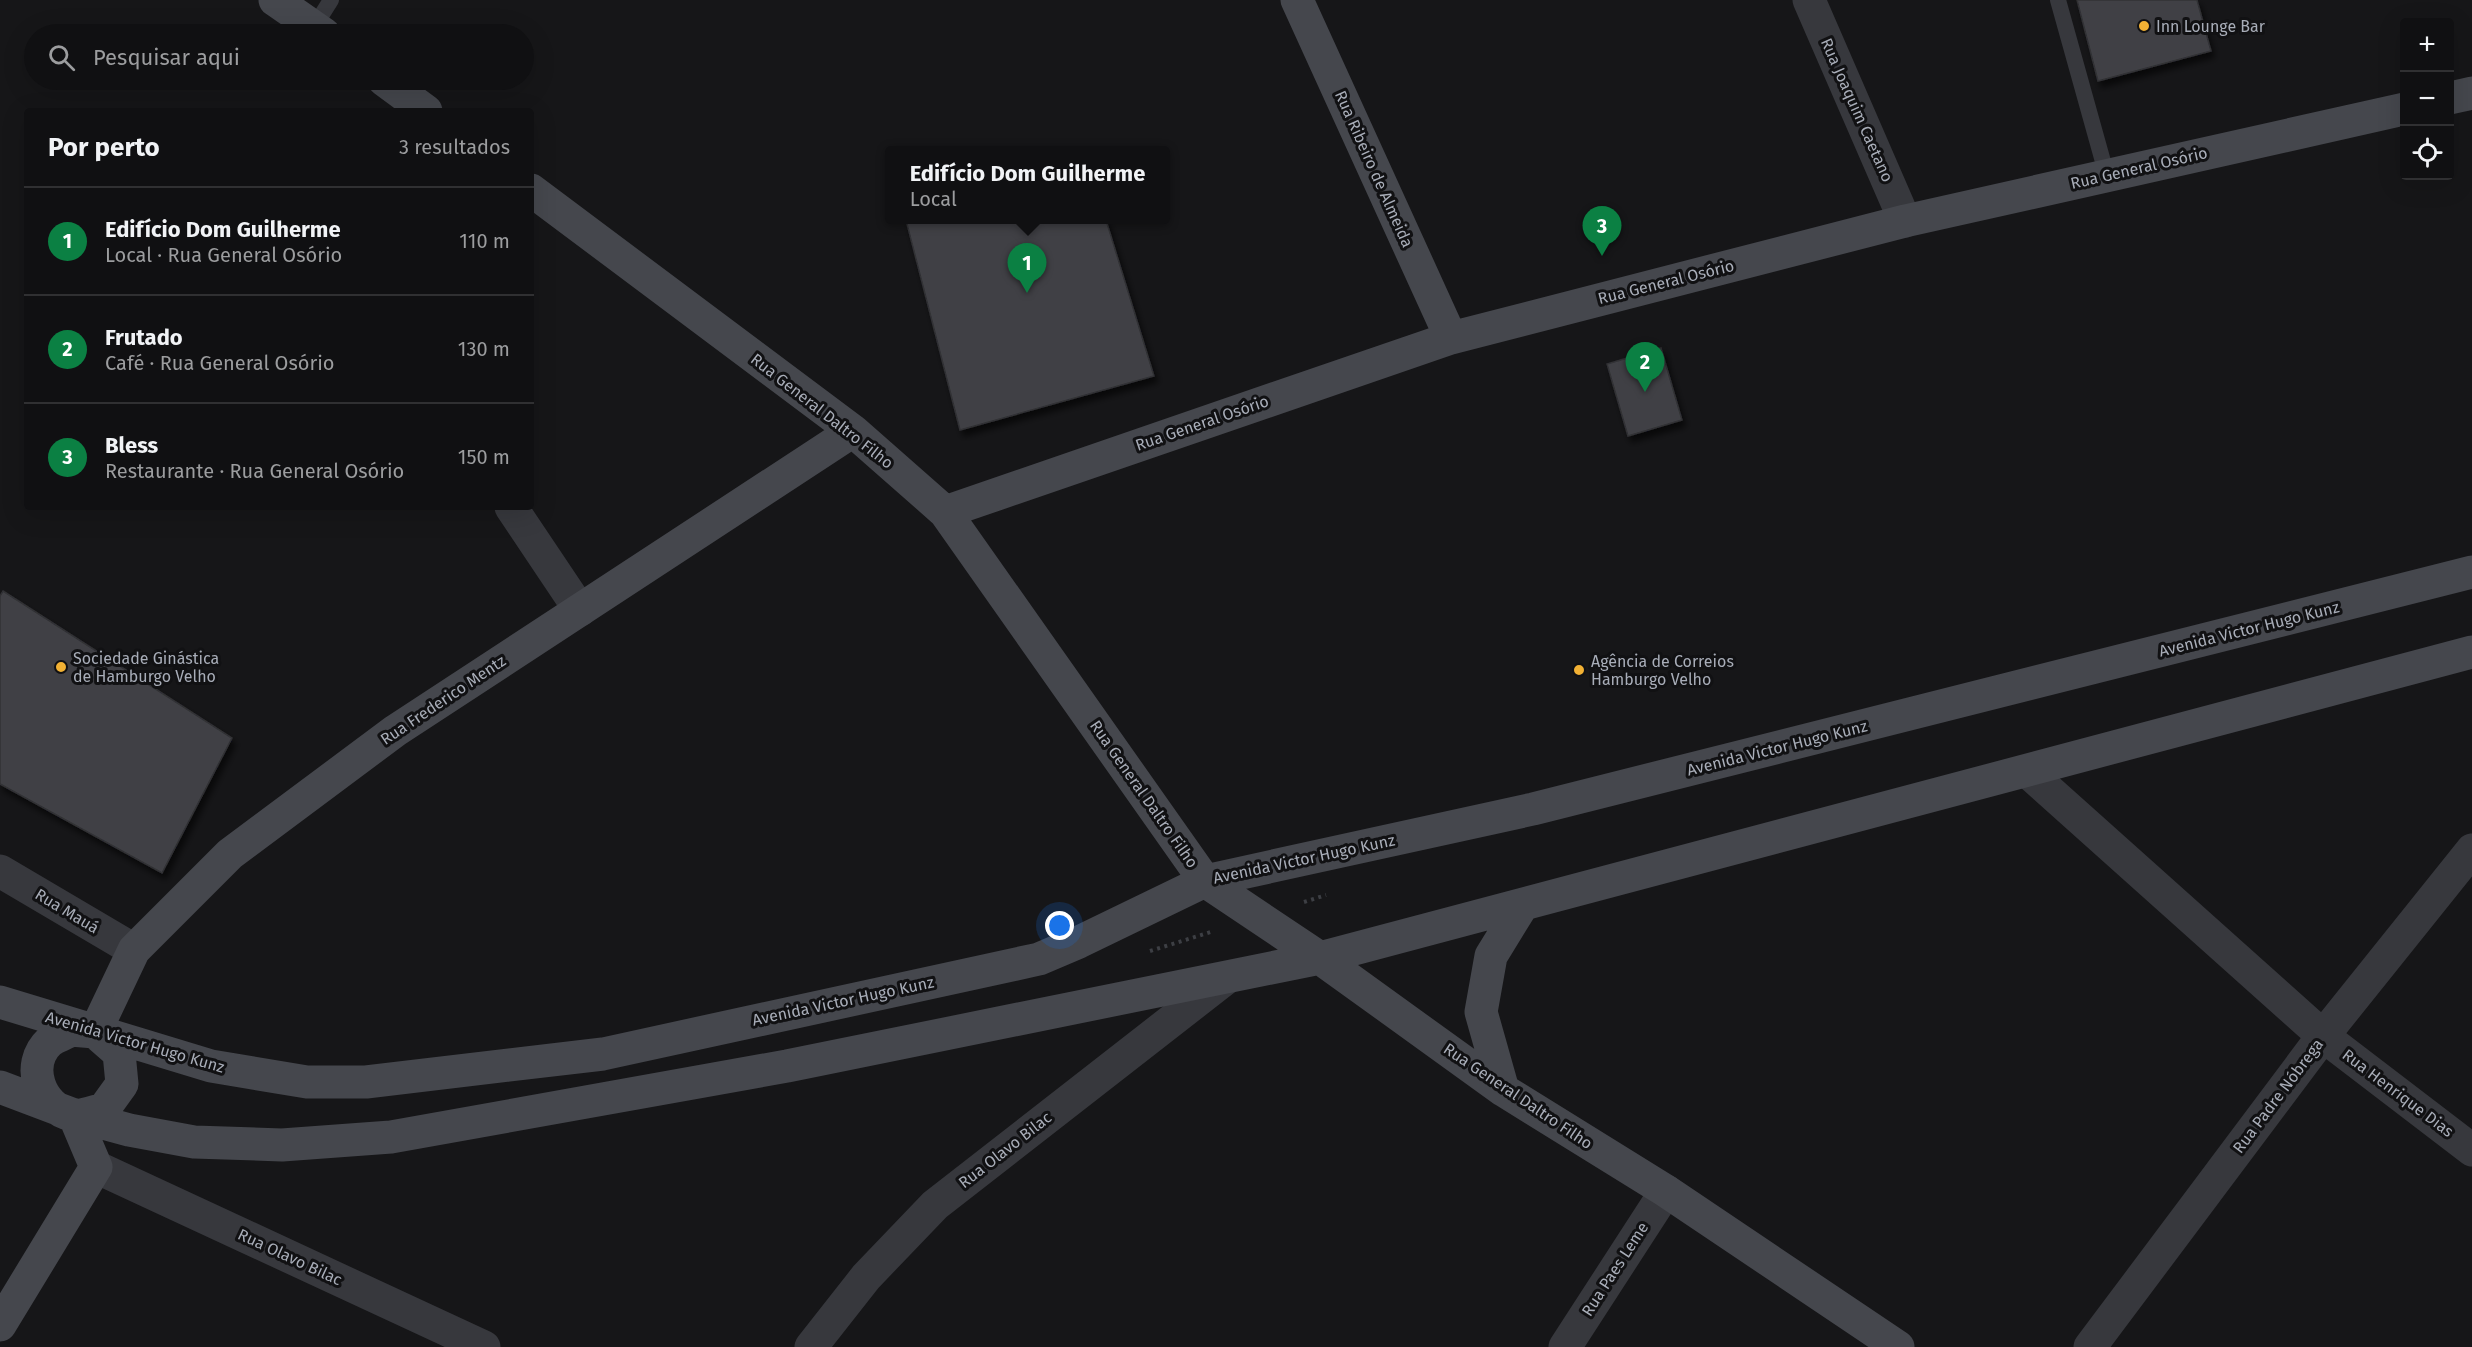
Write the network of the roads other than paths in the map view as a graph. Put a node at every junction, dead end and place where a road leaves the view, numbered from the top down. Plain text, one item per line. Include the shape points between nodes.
1 (275, 0) edge
2 (1297, 0) edge
3 (1809, 0) edge
4 (2058, 0) edge
5 (323, 21) edge
6 (398, 90) edge
7 (2472, 93) edge
8 (2454, 97) edge
9 (422, 108) edge
10 (2400, 110) edge
11 (2107, 176) junction
12 (534, 192) edge
13 (1905, 221) junction
14 (1450, 338) junction
15 (853, 431) junction
16 (513, 510) edge
17 (945, 512) junction
18 (2472, 572) edge
19 (580, 610) junction
20 (2472, 652) edge
21 (2028, 772) junction
22 (2472, 850) edge
23 (0, 871) edge
24 (1205, 881) junction
25 (1523, 904) junction
26 (134, 950) junction
27 (1320, 958) junction
28 (1225, 979) junction
29 (0, 1002) edge
30 (95, 1032) junction
31 (2323, 1036) junction
32 (0, 1087) edge
33 (1503, 1090) junction
34 (74, 1115) junction
35 (2472, 1150) edge
36 (96, 1167) junction
37 (1666, 1191) junction
38 (0, 1325) edge
39 (484, 1347) edge
40 (812, 1347) edge
41 (1565, 1347) edge
42 (1898, 1347) edge
43 (2090, 1347) edge

1 - 5 main road
2 - 14 main road, Rua Ribeiro de Almeida
3 - 13 street, Rua Joaquim Caetano
4 - 11 lane
6 - 9 main road
7 - 8 main road
10 - 11 main road, Rua General Osório
11 - 13 main road, Rua General Osório
12 - 15 main road, Rua General Daltro Filho
13 - 14 main road, Rua General Osório
14 - 17 main road, Rua General Osório
15 - 17 main road, Rua General Daltro Filho
15 - 19 main road, Rua Frederico Mentz
16 - 19 street
17 - 24 main road, Rua General Daltro Filho
18 - 24 main road, Avenida Victor Hugo Kunz via 1533,809
19 - 26 main road, Rua Frederico Mentz via 395,731 230,854
20 - 21 main road
21 - 25 main road
21 - 31 street, Rua Henrique Dias
22 - 31 street, Rua Padre Nóbrega
23 - 26 street, Rua Mauá
24 - 27 main road, Rua General Daltro Filho
24 - 30 main road, Avenida Victor Hugo Kunz via 1039,959 603,1054 366,1082 307,1082 211,1066
25 - 27 main road
25 - 33 main road via 1491,956 1481,1012
26 - 30 main road, Rua Frederico Mentz
27 - 28 main road
27 - 33 main road, Rua General Daltro Filho
28 - 34 main road via 787,1066 391,1137 282,1145 194,1142
28 - 40 street, Rua Olavo Bilac via 935,1205 866,1277
29 - 30 main road, Avenida Victor Hugo Kunz
30 - 34 main road via 118,1053 122,1084 104,1109
30 - 34 main road via 71,1030 50,1041 38,1062 38,1086 52,1106
31 - 35 street, Rua Henrique Dias
31 - 43 street, Rua Padre Nóbrega
32 - 34 main road
33 - 37 main road, Rua General Daltro Filho
34 - 36 main road
36 - 38 main road
36 - 39 street, Rua Olavo Bilac
37 - 41 street, Rua Paes Leme
37 - 42 main road, Rua General Daltro Filho

